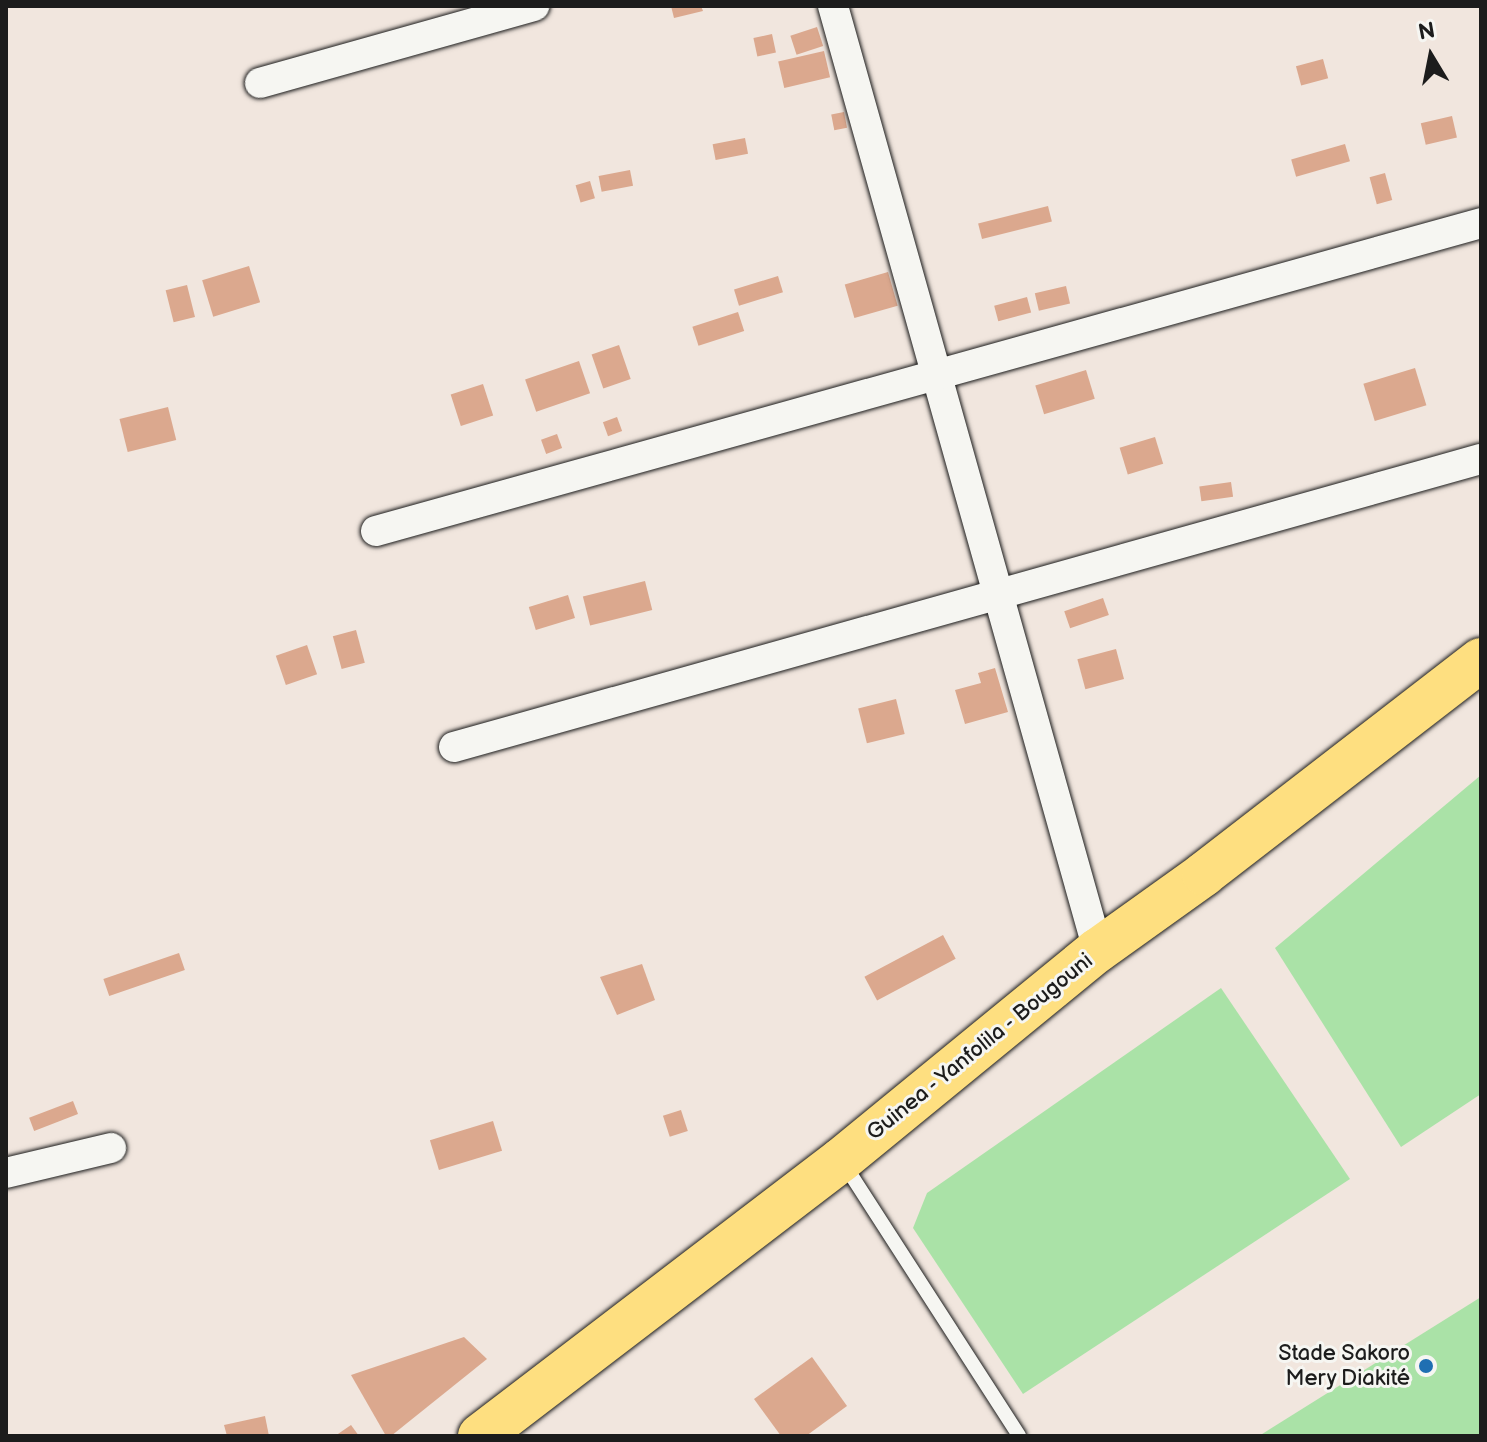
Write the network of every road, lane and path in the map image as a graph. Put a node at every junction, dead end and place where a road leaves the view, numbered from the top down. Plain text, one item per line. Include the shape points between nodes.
1 (534, 6) edge
2 (833, 6) edge
3 (260, 83) dead end
4 (1481, 223) edge
5 (937, 375) junction
6 (1481, 459) edge
7 (376, 531) dead end
8 (998, 594) junction
9 (1481, 660) edge
10 (454, 747) dead end
11 (1098, 950) junction
12 (111, 1148) dead end
13 (841, 1160) junction
14 (6, 1173) edge
15 (480, 1436) edge
16 (1019, 1436) edge

1 - 3 street
2 - 5 street
4 - 5 street
5 - 7 street
5 - 8 street
6 - 8 street
8 - 10 street
8 - 11 street
9 - 11 main road, Guinea - Yanfolila - Bougouni
11 - 13 main road, Guinea - Yanfolila - Bougouni
12 - 14 street
13 - 15 main road, Guinea - Yanfolila - Bougouni
13 - 16 lane

